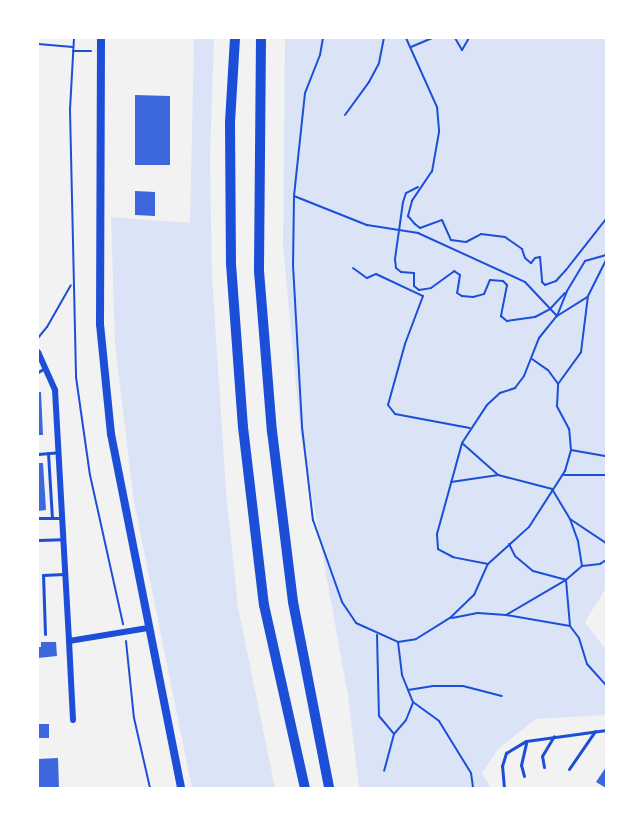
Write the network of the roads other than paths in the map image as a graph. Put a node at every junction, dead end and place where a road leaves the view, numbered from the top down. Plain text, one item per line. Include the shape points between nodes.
1 (101, 38) edge
2 (235, 38) edge
3 (261, 38) edge
4 (38, 352) edge
5 (45, 368) junction
6 (38, 372) edge
7 (59, 452) junction
8 (48, 453) junction
9 (38, 454) edge
10 (38, 518) edge
11 (52, 518) junction
12 (62, 518) junction
13 (63, 539) junction
14 (38, 540) edge
15 (65, 574) junction
16 (148, 628) junction
17 (45, 634) dead end
18 (69, 641) junction
19 (73, 720) dead end
20 (606, 730) edge
21 (596, 731) junction
22 (554, 736) junction
23 (526, 741) junction
24 (543, 767) dead end
25 (568, 769) dead end
26 (524, 776) dead end
27 (504, 788) edge
28 (181, 789) edge
29 (305, 789) edge
30 (329, 789) edge

1 - 16 street via 100,324 111,434
2 - 29 highway via 230,123 231,264 243,428 264,605
3 - 30 highway via 259,271 272,431 293,602
4 - 5 street
5 - 6 lane
5 - 7 street via 55,390
7 - 8 lane
7 - 12 street
8 - 9 lane
8 - 11 lane
10 - 11 lane
11 - 12 lane
12 - 13 street
13 - 14 lane
13 - 15 street
15 - 17 lane via 43,575
15 - 18 street
16 - 18 street
16 - 28 street
18 - 19 street
20 - 21 lane
21 - 22 lane
21 - 25 lane
22 - 23 lane
22 - 24 lane via 542,756
23 - 26 lane via 521,765
23 - 27 lane via 506,753 502,766

